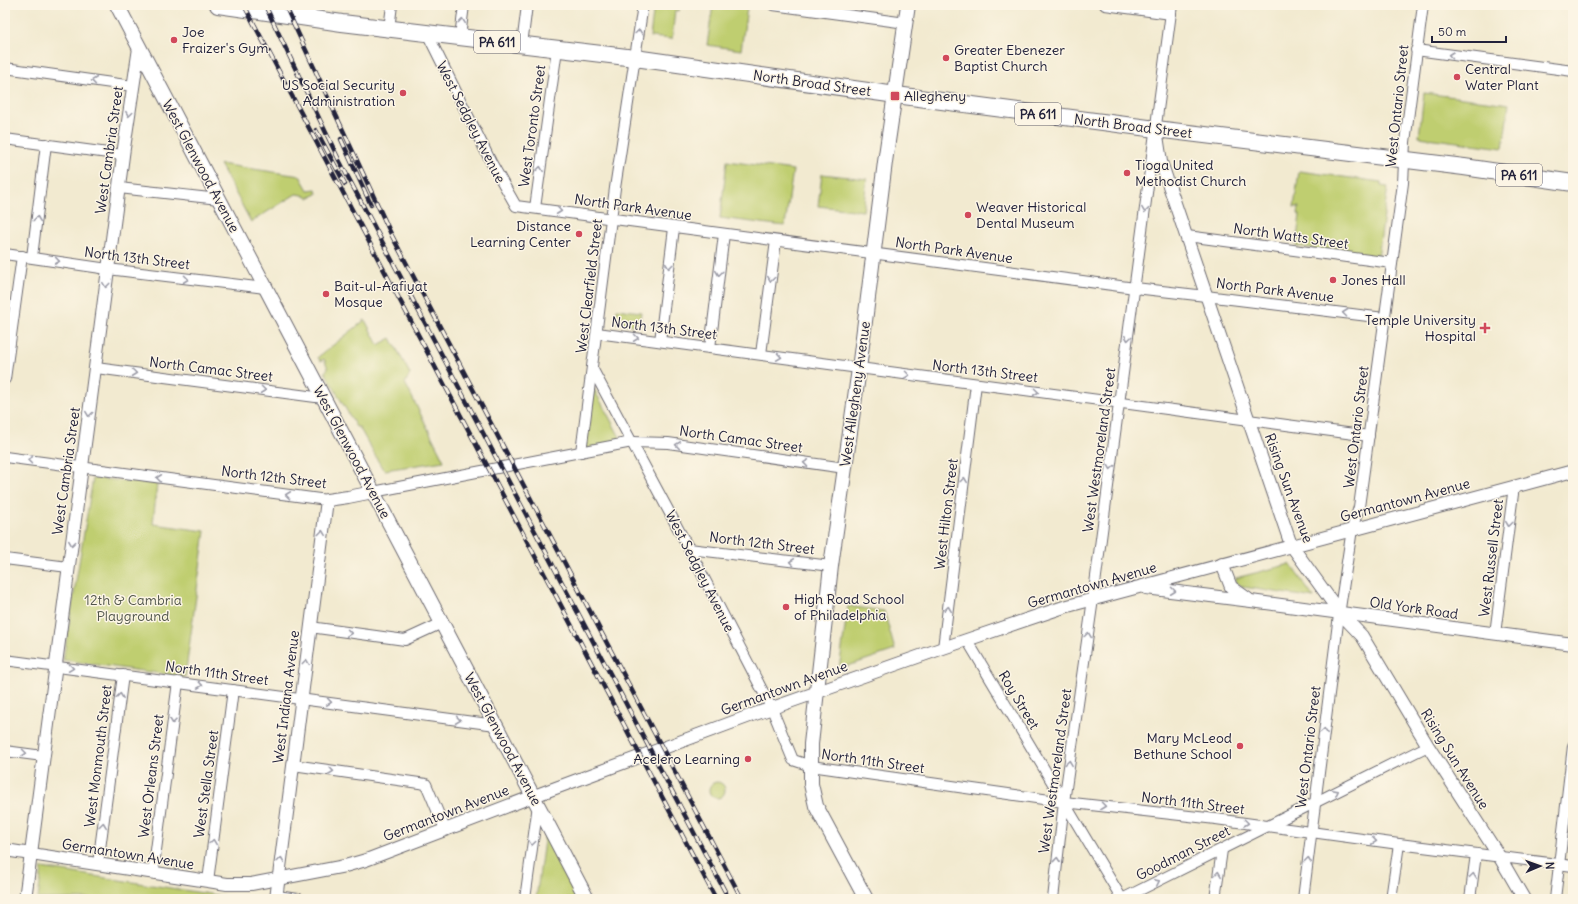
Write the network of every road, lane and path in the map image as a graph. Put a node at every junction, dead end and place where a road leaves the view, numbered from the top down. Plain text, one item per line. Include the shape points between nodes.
1 (117, 5) edge
2 (218, 5) edge
3 (392, 5) edge
4 (464, 5) edge
5 (528, 5) edge
6 (643, 5) edge
7 (773, 5) edge
8 (908, 5) edge
9 (1105, 5) edge
10 (1423, 5) edge
11 (1172, 10) edge
12 (906, 23) junction
13 (389, 29) junction
14 (426, 33) junction
15 (460, 37) junction
16 (522, 45) junction
17 (139, 48) junction
18 (557, 49) junction
19 (1416, 50) junction
20 (635, 58) junction
21 (5, 68) edge
22 (1573, 71) edge
23 (133, 86) junction
24 (896, 95) junction
25 (1156, 129) junction
26 (5, 139) edge
27 (46, 144) junction
28 (123, 155) junction
29 (1404, 160) junction
30 (1573, 183) edge
31 (119, 188) junction
32 (218, 199) junction
33 (520, 206) joint
34 (535, 208) junction
35 (612, 220) junction
36 (674, 228) junction
37 (724, 234) junction
38 (1187, 236) junction
39 (776, 241) junction
40 (873, 253) junction
41 (5, 254) edge
42 (22, 256) junction
43 (32, 258) junction
44 (1392, 263) junction
45 (108, 269) junction
46 (266, 288) junction
47 (1135, 288) junction
48 (1206, 296) junction
49 (1384, 318) junction
50 (597, 333) junction
51 (660, 341) junction
52 (710, 348) junction
53 (760, 354) junction
54 (96, 368) junction
55 (592, 368) junction
56 (859, 369) junction
57 (5, 379) edge
58 (976, 384) junction
59 (323, 398) junction
60 (1120, 403) junction
61 (1248, 420) junction
62 (1369, 436) junction
63 (632, 442) junction
64 (581, 452) junction
65 (5, 457) edge
66 (82, 468) junction
67 (845, 468) junction
68 (1573, 471) edge
69 (1514, 486) junction
70 (373, 492) junction
71 (327, 500) junction
72 (1352, 529) junction
73 (1291, 546) junction
74 (689, 549) junction
75 (5, 559) edge
76 (1222, 564) junction
77 (831, 566) junction
78 (68, 567) junction
79 (1134, 588) junction
80 (1093, 599) junction
81 (1251, 601) junction
82 (1340, 613) junction
83 (442, 623) junction
84 (310, 627) junction
85 (1495, 634) junction
86 (967, 640) junction
87 (1573, 644) edge
88 (943, 648) junction
89 (5, 660) edge
90 (55, 666) junction
91 (123, 675) junction
92 (178, 682) junction
93 (233, 690) junction
94 (817, 692) junction
95 (302, 699) junction
96 (772, 708) junction
97 (496, 725) junction
98 (1428, 746) junction
99 (1573, 746) edge
100 (5, 750) edge
101 (43, 756) junction
102 (293, 765) junction
103 (811, 766) junction
104 (1572, 766) edge
105 (536, 800) junction
106 (1064, 802) junction
107 (1315, 802) junction
108 (1268, 826) junction
109 (445, 829) junction
110 (1312, 832) junction
111 (1399, 844) junction
112 (5, 850) edge
113 (1222, 850) junction
114 (31, 854) junction
115 (1476, 854) junction
116 (1499, 856) junction
117 (98, 864) junction
118 (1558, 864) junction
119 (1573, 866) edge
120 (153, 873) junction
121 (278, 879) junction
122 (208, 881) junction
123 (276, 897) edge
124 (25, 899) edge
125 (299, 899) edge
126 (525, 899) edge
127 (588, 899) edge
128 (866, 899) edge
129 (1053, 899) edge
130 (1122, 899) edge
131 (1215, 899) edge
132 (1303, 899) edge
133 (1392, 899) edge
134 (1470, 899) edge
135 (1524, 899) edge
136 (1555, 899) edge

1 - 17 main road, West Glenwood Avenue
2 - 13 main road, North Broad Street / PA 611
3 - 13 street
15 -> 4 street
5 - 16 street
20 -> 6 street, West Clearfield Street
7 - 12 street
8 - 12 main road, West Allegheny Avenue
9 - 11 street
10 - 19 street, West Ontario Street
11 - 25 street, West Westmoreland Street
12 - 24 main road, West Allegheny Avenue
13 - 14 main road, North Broad Street / PA 611
14 - 15 main road, North Broad Street / PA 611
14 - 33 street, West Sedgley Avenue via 502,183 516,206
15 - 16 main road, North Broad Street / PA 611
16 - 18 main road, North Broad Street / PA 611
17 - 23 street, West Cambria Street
17 - 32 main road, West Glenwood Avenue
18 - 20 main road, North Broad Street / PA 611
34 -> 18 street, West Toronto Street
22 -> 19 street
19 - 29 street, West Ontario Street
20 - 24 main road, North Broad Street / PA 611
20 - 35 street, West Clearfield Street
23 -> 21 street
23 -> 28 street, West Cambria Street
24 - 25 main road, North Broad Street / PA 611
24 - 40 main road, West Allegheny Avenue
25 - 29 main road, North Broad Street / PA 611
25 - 38 street, Rising Sun Avenue via 1161,162
25 -> 47 street, West Westmoreland Street
26 - 27 street
27 - 28 street
43 -> 27 street
28 - 31 street, West Cambria Street
29 - 30 main road, North Broad Street / PA 611
29 - 44 street, West Ontario Street
31 - 32 street
31 - 45 street, West Cambria Street
32 - 46 main road, West Glenwood Avenue
33 - 34 street, North Park Avenue
34 -> 35 street, North Park Avenue via 600,216
35 - 36 street, North Park Avenue
35 - 50 street, West Clearfield Street
36 - 37 street, North Park Avenue
36 -> 51 street
37 - 39 street, North Park Avenue
37 -> 52 street
38 - 44 street, North Watts Street
38 - 48 street, Rising Sun Avenue
39 - 40 street, North Park Avenue
39 -> 53 street
40 - 47 street, North Park Avenue
40 - 56 main road, West Allegheny Avenue
41 - 42 street, North 13th Street
42 - 43 street, North 13th Street
42 - 57 street
43 -> 45 street, North 13th Street
44 - 49 street, West Ontario Street
45 -> 46 street, North 13th Street
45 -> 54 street, West Cambria Street
46 - 59 main road, West Glenwood Avenue
47 - 48 street, North Park Avenue
47 -> 60 street, West Westmoreland Street
49 -> 48 street, North Park Avenue
48 - 61 street, Rising Sun Avenue
49 - 62 street, West Ontario Street
50 -> 51 street, North 13th Street
50 - 55 street, West Clearfield Street
51 - 52 street, North 13th Street
52 - 53 street, North 13th Street
53 -> 56 street, North 13th Street
54 -> 59 street, North Camac Street
54 -> 66 street, West Cambria Street
55 - 63 street, West Sedgley Avenue
55 - 64 street, West Clearfield Street
56 -> 58 street, North 13th Street
56 - 67 main road, West Allegheny Avenue
58 -> 60 street, North 13th Street
88 -> 58 street, West Hilton Street
59 - 70 main road, West Glenwood Avenue
60 - 61 street, North 13th Street
60 -> 80 street, West Westmoreland Street
61 - 62 street, North 13th Street
61 - 73 street, Rising Sun Avenue
62 - 72 street, West Ontario Street via 1359,507
63 - 64 street, North 12th Street
67 -> 63 street, North Camac Street via 668,443
63 - 74 street, West Sedgley Avenue
64 - 70 street, North 12th Street
66 -> 65 street, North 12th Street
71 -> 66 street, North 12th Street
66 -> 78 street, West Cambria Street
67 - 77 main road, West Allegheny Avenue
68 - 69 street, Germantown Avenue
69 - 72 street, Germantown Avenue
69 -> 85 street, West Russell Street
70 - 71 street, North 12th Street
70 - 83 main road, West Glenwood Avenue
84 -> 71 street, West Indiana Avenue
72 - 73 street, Germantown Avenue
72 - 82 street, West Ontario Street
73 - 76 street, Germantown Avenue
73 - 82 street, Rising Sun Avenue
77 -> 74 street, North 12th Street
74 - 96 street, West Sedgley Avenue
75 - 78 street
76 - 79 street, Germantown Avenue
76 - 81 street, Old York Road via 1231,587
77 - 94 main road, West Allegheny Avenue
78 - 90 street, West Cambria Street
79 - 80 street, Germantown Avenue
79 -> 81 street, Old York Road
80 - 86 street, Germantown Avenue
106 -> 80 street, West Westmoreland Street
81 - 82 street, Old York Road
82 - 85 street, Old York Road
82 - 98 street, Rising Sun Avenue via 1362,636
107 -> 82 street, West Ontario Street
84 -> 83 street via 405,640
83 - 97 main road, West Glenwood Avenue
95 -> 84 street, West Indiana Avenue
85 - 87 street, Old York Road
86 - 88 street, Germantown Avenue
86 - 106 street, Roy Street
88 - 94 street, Germantown Avenue
89 - 90 street, North 11th Street
90 -> 91 street, North 11th Street
90 - 101 street, West Cambria Street
91 - 92 street, North 11th Street
117 -> 91 street, West Monmouth Street
92 -> 93 street, North 11th Street
92 -> 120 street, West Orleans Street
93 - 95 street, North 11th Street
122 -> 93 street, West Stella Street
94 - 96 street, Germantown Avenue
94 - 103 main road, West Allegheny Avenue
95 -> 97 street, North 11th Street
95 - 102 street, West Indiana Avenue
96 - 103 street, West Sedgley Avenue via 794,760
96 - 105 street, Germantown Avenue
97 - 105 main road, West Glenwood Avenue
107 -> 98 street, Goodman Street
98 - 116 street, Rising Sun Avenue
99 - 104 street
100 -> 101 street
101 - 114 street, West Cambria Street
102 -> 109 street via 426,784
121 -> 102 street, West Indiana Avenue
103 - 106 street, North 11th Street
103 - 128 main road, West Allegheny Avenue via 811,784 816,806
104 - 118 street
105 - 109 street, Germantown Avenue
105 -> 126 street
105 - 127 main road, West Glenwood Avenue
106 -> 108 street, North 11th Street
129 -> 106 street, West Westmoreland Street
106 - 130 street, Roy Street
107 - 108 street, Goodman Street
107 - 110 street, West Ontario Street
108 - 110 street, North 11th Street
108 - 113 street, Goodman Street
109 - 121 street, Germantown Avenue via 346,866
110 -> 111 street, North 11th Street
132 -> 110 street, West Ontario Street
111 - 115 street, North 11th Street
111 - 133 street
112 - 114 street, Germantown Avenue
130 -> 113 street, Goodman Street
131 -> 113 street
114 - 117 street, Germantown Avenue
114 - 124 street, West Cambria Street
115 - 116 street, North 11th Street
134 -> 115 street
116 - 118 street, North 11th Street
116 - 135 street, Rising Sun Avenue
117 - 120 street, Germantown Avenue
118 - 119 street, North 11th Street
118 - 136 street
120 - 122 street, Germantown Avenue
121 - 122 street, Germantown Avenue via 240,885
121 - 123 street, West Indiana Avenue
123 - 125 street

